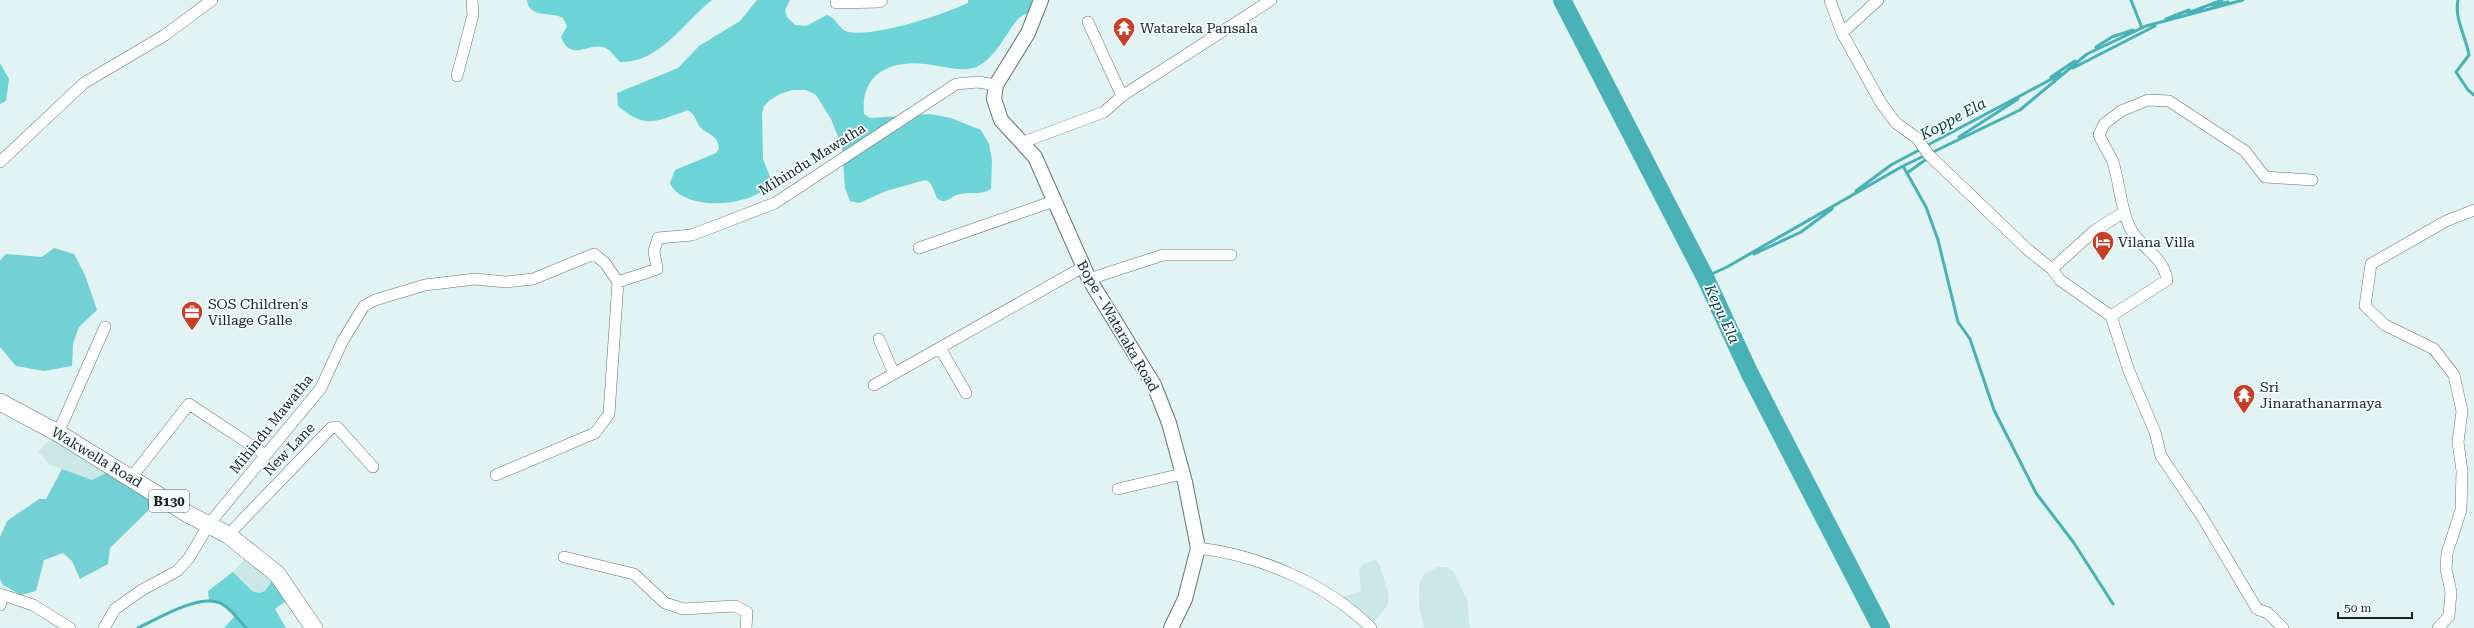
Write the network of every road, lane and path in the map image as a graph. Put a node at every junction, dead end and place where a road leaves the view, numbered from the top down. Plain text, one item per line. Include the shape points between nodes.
1 (212, 0) edge
2 (472, 0) edge
3 (882, 0) edge
4 (1041, 0) edge
5 (1271, 0) edge
6 (1830, 0) edge
7 (1878, 0) edge
8 (836, 4) dead end
9 (1088, 22) dead end
10 (1842, 33) junction
11 (457, 76) dead end
12 (996, 85) junction
13 (1122, 96) junction
14 (1021, 143) junction
15 (0, 162) edge
16 (2312, 180) dead end
17 (1054, 201) junction
18 (2474, 210) edge
19 (2124, 212) junction
20 (919, 248) dead end
21 (1231, 255) dead end
22 (2052, 269) junction
23 (1086, 273) junction
24 (618, 282) junction
25 (2111, 316) junction
26 (105, 327) dead end
27 (879, 339) dead end
28 (940, 348) junction
29 (894, 374) junction
30 (874, 385) dead end
31 (966, 393) dead end
32 (0, 402) edge
33 (58, 433) junction
34 (266, 455) junction
35 (373, 467) dead end
36 (1182, 474) junction
37 (496, 475) dead end
38 (131, 478) junction
39 (1118, 489) dead end
40 (209, 524) junction
41 (228, 534) junction
42 (1198, 548) junction
43 (564, 557) dead end
44 (1, 598) edge
45 (70, 628) edge
46 (104, 628) edge
47 (314, 628) edge
48 (746, 628) edge
49 (1171, 628) edge
50 (1371, 628) edge
51 (2283, 628) edge
52 (2438, 628) edge

1 - 15 street via 165,35 84,83
2 - 11 street via 473,15
3 - 8 street
4 - 12 street via 1028,33
5 - 13 street
6 - 10 street
7 - 10 street
9 - 13 street
10 - 22 street via 1881,102 1896,123 1917,138 1928,154 2027,249
12 - 14 street, Bope - Wataraka Road via 994,99 1001,120
12 - 24 street, Mihindu Mawatha via 978,82 956,84 775,203 692,235 658,238 654,251 657,269
13 - 14 street via 1104,112
14 - 17 street, Bope - Wataraka Road via 1035,157
16 - 19 street via 2264,177 2245,151 2169,101 2148,100 2121,111 2104,124 2099,135 2113,163
17 - 20 street
17 - 23 street, Bope - Wataraka Road
18 - 52 street via 2446,221 2371,264 2365,306 2386,325 2434,349 2454,375 2462,411 2458,442 2462,472 2460,510 2447,553 2446,569 2451,592 2449,616
19 - 22 street via 2094,231
19 - 25 street via 2134,235 2164,265 2167,280
21 - 23 street via 1163,255
22 - 25 street via 2060,280
23 - 28 street
23 - 36 street, Bope - Wataraka Road via 1154,385 1169,423
24 - 34 street, Mihindu Mawatha via 605,263 594,254 533,279 506,282 475,279 425,285 375,300 364,306 359,313 342,342 321,388
24 - 37 street via 609,414 601,427 595,433
25 - 51 street via 2129,371 2155,432 2161,456 2201,515 2257,609 2268,613
26 - 33 street
27 - 29 street
28 - 29 street
28 - 31 street
29 - 30 street
32 - 33 main road, Wakwella Road / B130
33 - 38 main road, Wakwella Road / B130
34 - 38 street via 189,404
34 - 40 street, Mihindu Mawatha
35 - 41 street, New Lane via 337,426 331,428
36 - 39 street
36 - 42 street, Bope - Wataraka Road
38 - 40 main road, Wakwella Road / B130 via 188,514
40 - 41 main road, Wakwella Road / B130
40 - 46 street, Mihindu Mawatha via 178,571 142,590 115,609
41 - 47 main road, Wakwella Road / B130 via 277,574
42 - 49 street, Bope - Wataraka Road via 1185,599
42 - 50 street via 1228,552 1289,574 1339,602
43 - 48 street via 634,574 665,603 683,609 735,606 747,612
44 - 45 street via 33,605

